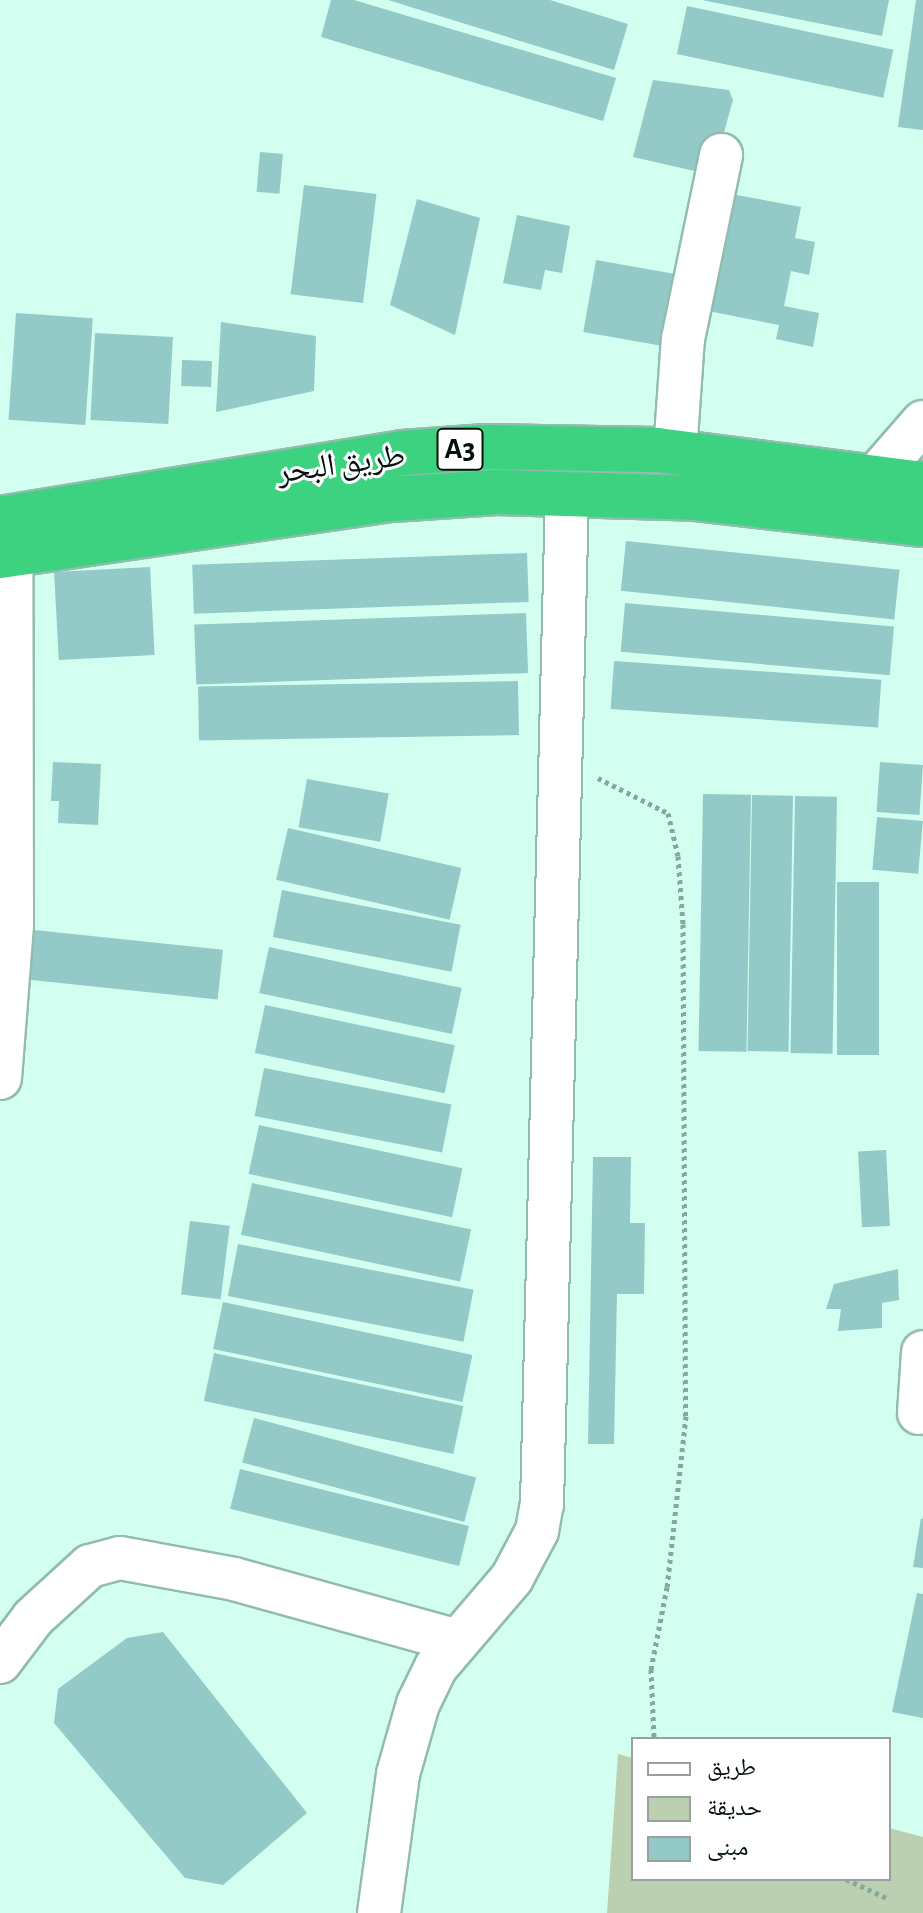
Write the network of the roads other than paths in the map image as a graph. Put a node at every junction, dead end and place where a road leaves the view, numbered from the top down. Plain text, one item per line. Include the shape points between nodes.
1 (721, 155) dead end
2 (923, 422) edge
3 (675, 452) junction
4 (875, 477) junction
5 (923, 484) edge
6 (567, 493) junction
7 (923, 524) edge
8 (5, 537) edge
9 (0, 1078) edge
10 (923, 1352) edge
11 (919, 1413) dead end
12 (458, 1641) junction
13 (0, 1662) edge
14 (379, 1913) edge

1 - 3 street via 683,339
2 - 4 street
3 - 4 highway, طريق البحر / A3
3 - 8 highway, طريق البحر / A3 via 572,445 402,453
4 - 5 highway, طريق البحر / A3
6 - 7 highway, طريق البحر / A3 via 694,498
6 - 8 highway, طريق البحر / A3 via 393,499
6 - 12 street via 547,1458 537,1531 528,1550 512,1578
8 - 9 street via 12,925
10 - 11 street
12 - 13 street via 234,1579 120,1558 90,1566 33,1618
12 - 14 street via 436,1667 406,1738

